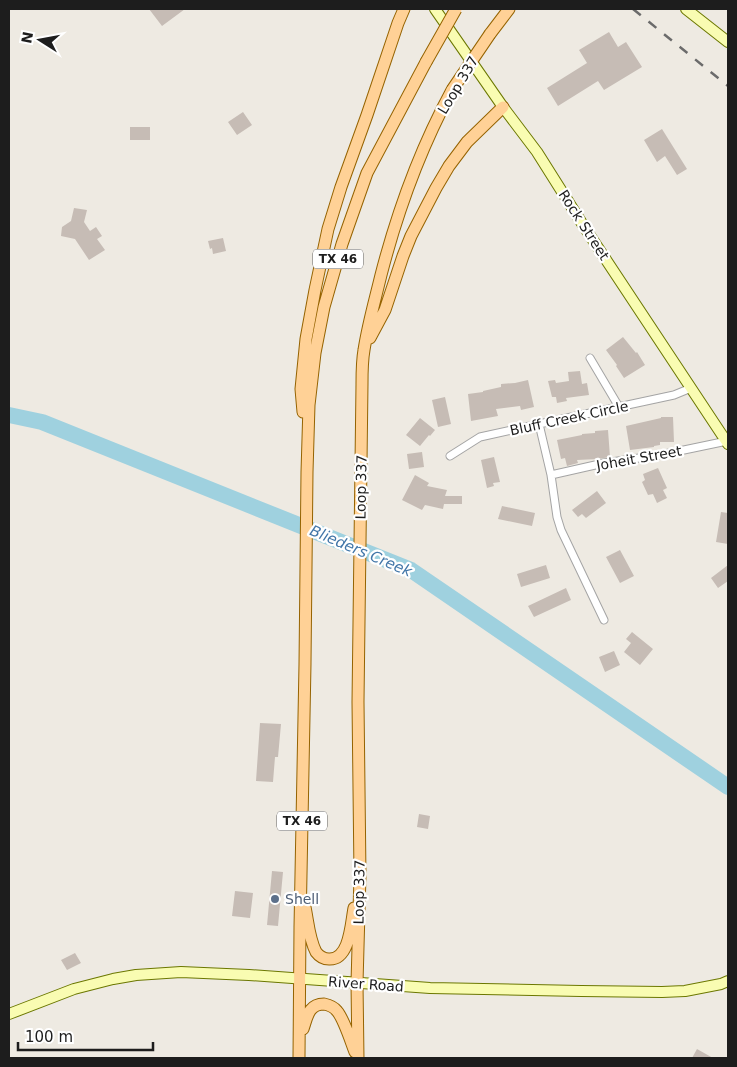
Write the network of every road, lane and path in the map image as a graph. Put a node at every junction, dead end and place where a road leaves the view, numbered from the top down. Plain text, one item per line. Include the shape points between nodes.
1 (404, 9) edge
2 (435, 9) edge
3 (456, 9) edge
4 (509, 9) edge
5 (686, 9) edge
6 (728, 42) edge
7 (503, 107) junction
8 (364, 350) junction
9 (590, 358) dead end
10 (691, 388) junction
11 (619, 407) junction
12 (539, 424) junction
13 (727, 442) edge
14 (450, 456) dead end
15 (307, 472) junction
16 (551, 475) junction
17 (604, 620) dead end
18 (360, 875) junction
19 (301, 885) junction
20 (299, 979) junction
21 (728, 982) edge
22 (357, 983) junction
23 (9, 1014) edge
24 (299, 1044) junction
25 (299, 1058) edge
26 (358, 1058) edge

1 - 15 main road via 340,187 315,290 306,339 302,389
2 - 7 street, Rock Street
3 - 15 main road, TX 46, bridge via 367,173 342,244 324,306 315,353
4 - 8 main road, Loop 337 / TX 46, bridge via 452,90 423,148 392,234
5 - 6 street
7 - 8 main road via 467,142 436,188 411,236 385,310
7 - 10 street, Rock Street via 537,152
8 - 18 main road, Loop 337 / TX 46 via 358,702
9 - 11 street
10 - 11 street, Bluff Creek Circle
10 - 13 street, Rock Street
11 - 12 street, Bluff Creek Circle
12 - 14 street, Bluff Creek Circle via 480,438
12 - 16 street
13 - 16 street, Joheit Street
15 - 19 main road, TX 46
16 - 17 street via 561,530
18 - 19 main road via 346,946 338,957 331,959 318,954 313,946
18 - 22 main road, Loop 337 / TX 46
19 - 20 main road, TX 46
20 - 22 street, River Road
20 - 23 street, River Road via 181,972 136,975 74,989
20 - 24 main road, TX 46
21 - 22 street, River Road via 662,992 430,988
22 - 26 main road, Loop 337 / TX 46
24 - 25 main road, TX 46
24 - 26 main road via 312,1007 327,1005 337,1011

